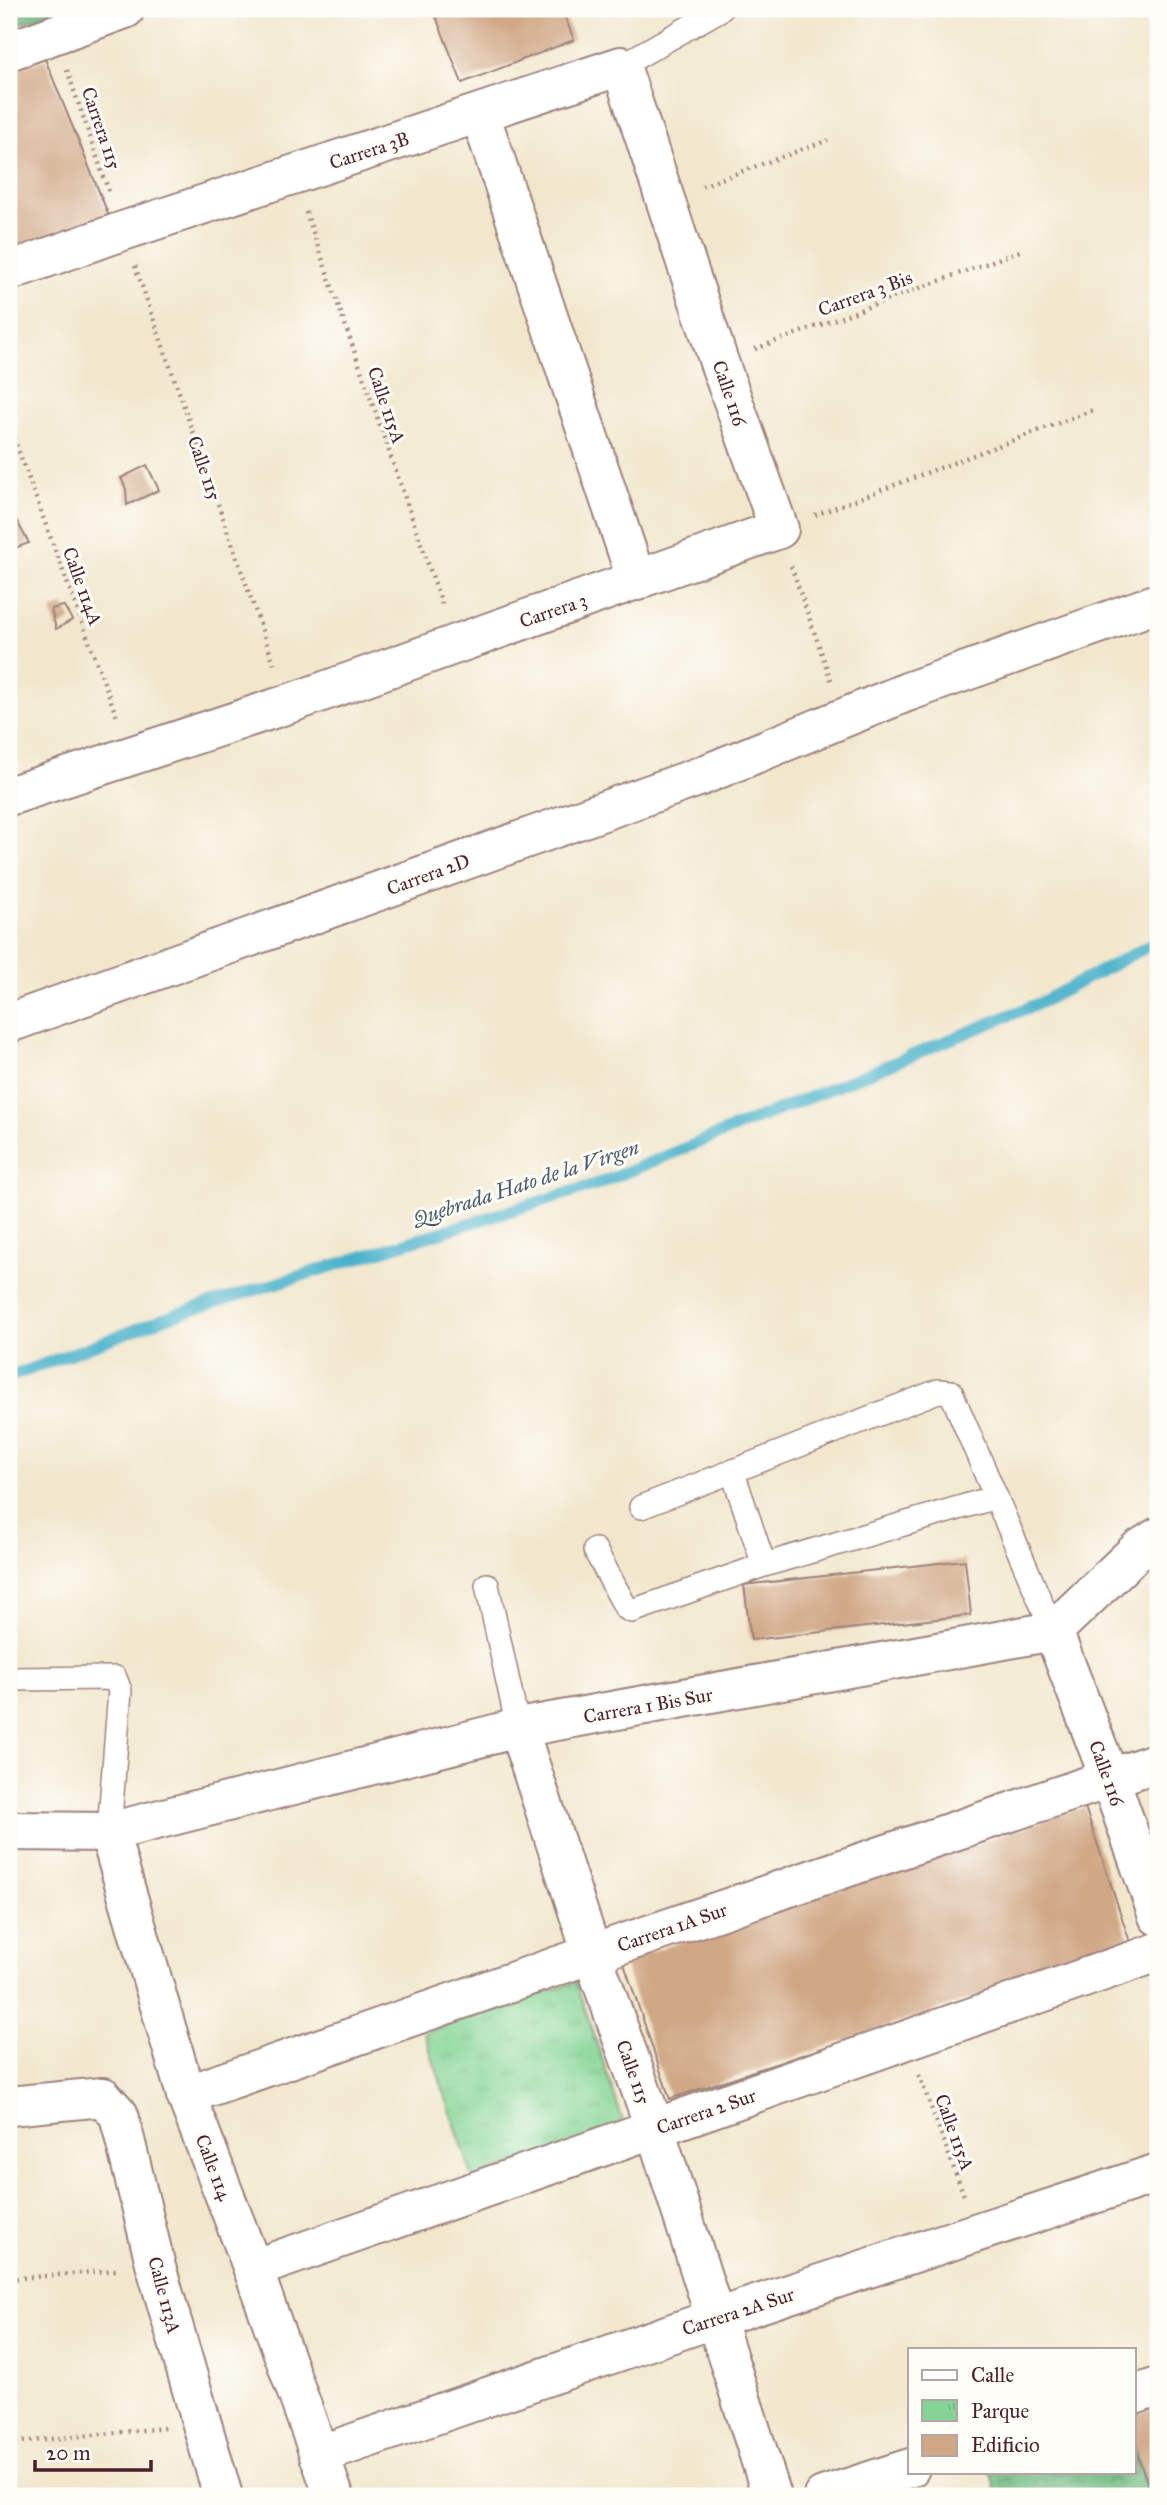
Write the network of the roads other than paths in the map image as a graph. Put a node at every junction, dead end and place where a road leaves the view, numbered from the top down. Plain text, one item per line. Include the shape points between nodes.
1 (125, 9) edge
2 (721, 9) edge
3 (9, 51) edge
4 (621, 66) junction
5 (480, 114) junction
6 (9, 271) edge
7 (779, 529) joint
8 (638, 581) junction
9 (1158, 603) edge
10 (9, 796) edge
11 (9, 1023) edge
12 (733, 1473) junction
13 (996, 1497) junction
14 (641, 1507) dead end
15 (1158, 1537) edge
16 (595, 1550) dead end
17 (764, 1565) junction
18 (487, 1585) dead end
19 (1053, 1631) junction
20 (9, 1679) edge
21 (518, 1728) junction
22 (1158, 1762) edge
23 (1110, 1779) junction
24 (9, 1831) edge
25 (109, 1832) junction
26 (1158, 1916) edge
27 (1158, 1952) edge
28 (592, 1954) junction
29 (187, 2095) junction
30 (9, 2106) edge
31 (655, 2129) junction
32 (1158, 2173) edge
33 (253, 2269) junction
34 (716, 2318) junction
35 (1158, 2388) edge
36 (1136, 2394) edge
37 (319, 2455) junction
38 (908, 2469) edge
39 (223, 2496) edge
40 (334, 2496) edge
41 (772, 2496) edge
42 (823, 2496) edge

1 - 3 street
2 - 4 lane, Carrera 3B
4 - 5 street, Carrera 3B
4 - 7 street, Calle 116
5 - 6 street, Carrera 3B
5 - 8 street
7 - 8 street, Carrera 3
8 - 10 street, Carrera 3 via 288,705
9 - 11 street, Carrera 2D via 907,692 688,781
12 - 13 lane via 938,1391 951,1392
12 - 14 lane
12 - 17 lane
13 - 17 lane
13 - 19 lane
15 - 19 street via 1139,1549
16 - 17 lane via 626,1608 632,1611
18 - 21 lane
19 - 21 street, Carrera 1 Bis Sur
19 - 23 street, Calle 116
20 - 25 lane via 115,1678 120,1691
21 - 25 street, Carrera 1 Bis Sur
21 - 28 street, Calle 115
22 - 23 street, Carrera 1A Sur
23 - 26 street, Calle 116
23 - 28 street, Carrera 1A Sur
24 - 25 street, Carrera 1 Bis Sur
25 - 29 street, Calle 114
27 - 31 street, Carrera 2 Sur
28 - 29 street, Carrera 1A Sur
28 - 31 street, Calle 115
29 - 33 street, Calle 114
30 - 39 street, Calle 113A via 103,2097 119,2115 156,2267
31 - 33 street, Carrera 2 Sur
31 - 34 street, Calle 115
32 - 34 street, Carrera 2A Sur
33 - 37 street, Calle 114
34 - 37 street, Carrera 2A Sur
34 - 41 street, Calle 115
35 - 36 street
37 - 40 street, Calle 114
38 - 42 street

